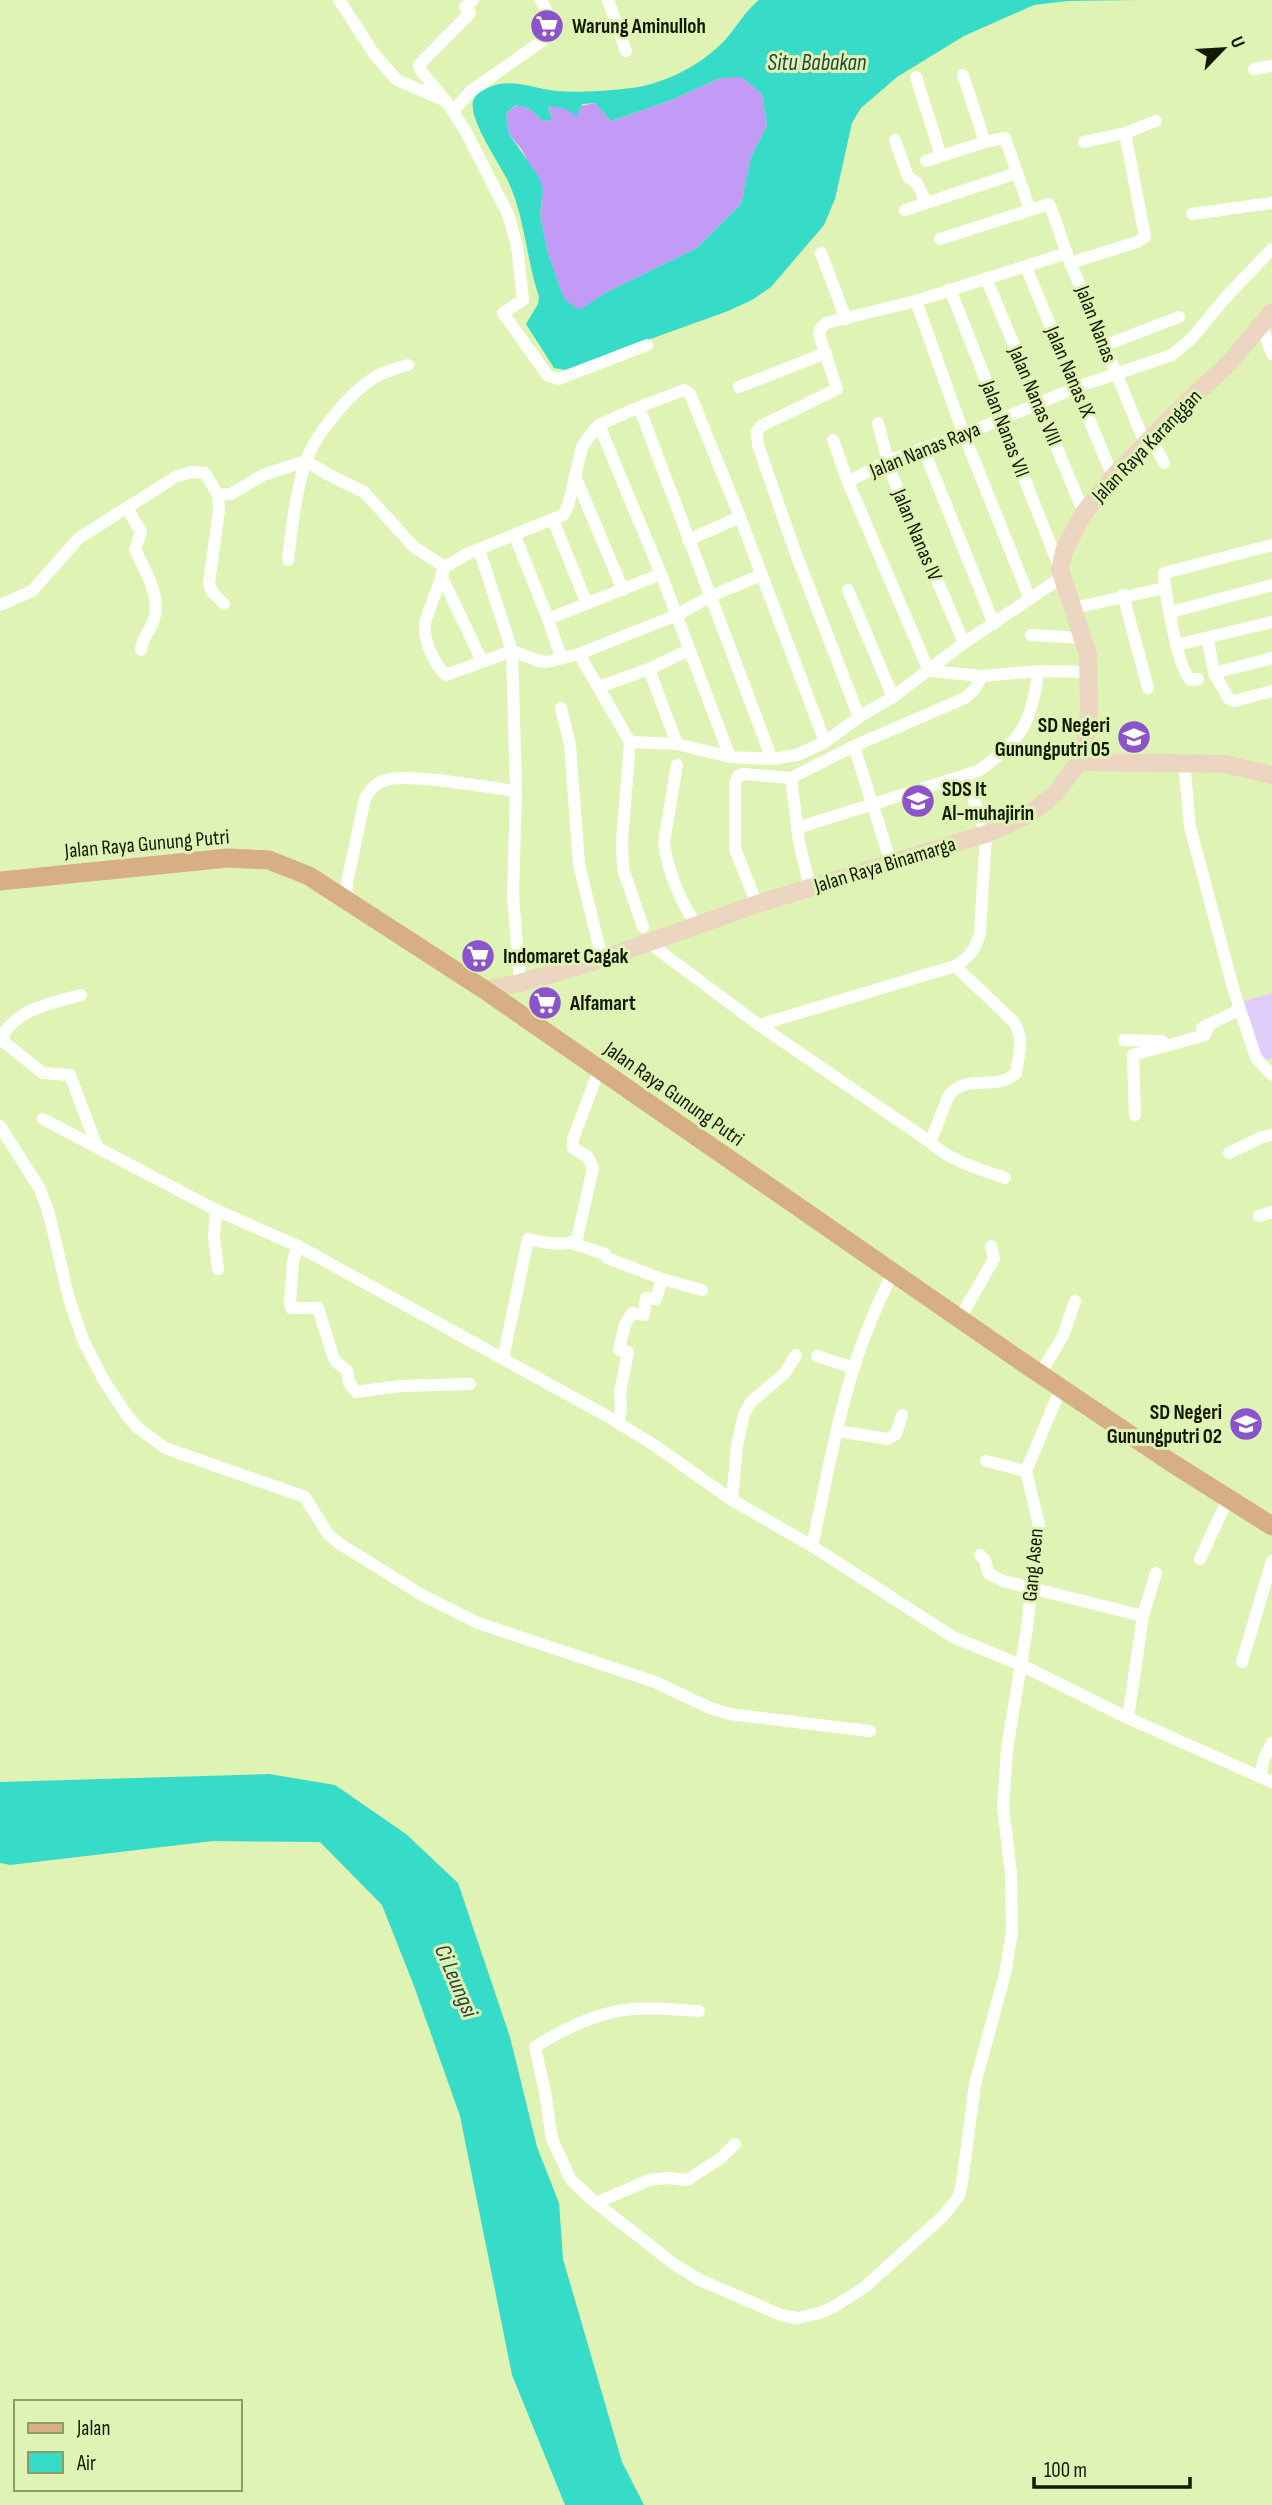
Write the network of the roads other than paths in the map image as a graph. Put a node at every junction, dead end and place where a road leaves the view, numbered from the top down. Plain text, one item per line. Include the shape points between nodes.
1 (339, 0) edge
2 (473, 0) edge
3 (541, 0) edge
4 (608, 0) edge
5 (626, 51) dead end
6 (1272, 66) edge
7 (1254, 69) dead end
8 (963, 75) dead end
9 (916, 77) dead end
10 (449, 106) junction
11 (1156, 121) dead end
12 (1125, 133) junction
13 (895, 140) dead end
14 (985, 142) junction
15 (1084, 142) dead end
16 (942, 156) junction
17 (926, 162) dead end
18 (1017, 173) junction
19 (926, 202) junction
20 (1272, 203) edge
21 (1030, 209) junction
22 (905, 210) dead end
23 (1192, 214) dead end
24 (940, 239) dead end
25 (1272, 249) edge
26 (821, 253) dead end
27 (1069, 258) junction
28 (1026, 267) junction
29 (986, 278) junction
30 (950, 289) junction
31 (916, 301) junction
32 (1272, 312) edge
33 (1179, 317) dead end
34 (846, 319) junction
35 (1263, 335) edge
36 (647, 345) dead end
37 (1103, 346) junction
38 (826, 353) junction
39 (1272, 354) edge
40 (408, 365) dead end
41 (1115, 373) junction
42 (738, 387) dead end
43 (1077, 387) junction
44 (1037, 403) junction
45 (639, 407) junction
46 (1002, 419) junction
47 (878, 424) dead end
48 (599, 425) junction
49 (964, 435) junction
50 (833, 440) dead end
51 (1148, 440) junction
52 (923, 448) junction
53 (306, 461) junction
54 (887, 461) junction
55 (1164, 463) dead end
56 (575, 476) junction
57 (1113, 477) junction
58 (848, 482) junction
59 (218, 495) junction
60 (127, 508) junction
61 (1084, 513) junction
62 (740, 517) junction
63 (553, 520) junction
64 (515, 536) junction
65 (688, 540) junction
66 (1272, 545) edge
67 (479, 549) junction
68 (288, 560) dead end
69 (443, 571) junction
70 (1061, 573) junction
71 (661, 575) junction
72 (761, 575) junction
73 (1272, 584) edge
74 (1165, 588) junction
75 (623, 590) junction
76 (848, 590) dead end
77 (1123, 595) junction
78 (709, 597) junction
79 (1030, 599) junction
80 (224, 604) dead end
81 (587, 604) junction
82 (0, 605) edge
83 (1073, 608) junction
84 (1171, 612) junction
85 (677, 615) junction
86 (548, 619) junction
87 (1272, 622) edge
88 (994, 624) junction
89 (1031, 635) dead end
90 (1083, 638) junction
91 (1208, 640) junction
92 (964, 643) junction
93 (1176, 645) junction
94 (141, 650) dead end
95 (689, 650) junction
96 (512, 651) junction
97 (579, 654) junction
98 (561, 657) junction
99 (1272, 658) edge
100 (482, 661) junction
101 (649, 669) junction
102 (929, 671) junction
103 (1038, 671) junction
104 (1090, 672) junction
105 (1214, 673) junction
106 (982, 676) junction
107 (1198, 679) dead end
108 (599, 687) junction
109 (1148, 688) dead end
110 (1272, 691) edge
111 (893, 697) junction
112 (561, 708) dead end
113 (859, 717) junction
114 (630, 741) junction
115 (825, 742) junction
116 (677, 744) junction
117 (854, 746) junction
118 (730, 757) junction
119 (772, 759) junction
120 (1079, 762) junction
121 (1184, 762) junction
122 (677, 765) dead end
123 (1272, 775) edge
124 (965, 776) junction
125 (791, 778) junction
126 (516, 791) junction
127 (873, 805) junction
128 (797, 828) junction
129 (986, 834) junction
130 (891, 863) junction
131 (0, 881) edge
132 (810, 888) junction
133 (346, 901) junction
134 (757, 904) junction
135 (697, 926) junction
136 (646, 935) junction
137 (602, 959) junction
138 (955, 966) junction
139 (520, 982) junction
140 (485, 990) junction
141 (81, 995) dead end
142 (1239, 1010) junction
143 (759, 1025) junction
144 (1208, 1026) junction
145 (1124, 1040) dead end
146 (599, 1070) junction
147 (1272, 1075) edge
148 (1135, 1115) dead end
149 (43, 1119) dead end
150 (0, 1126) edge
151 (1272, 1135) edge
152 (930, 1142) junction
153 (97, 1147) junction
154 (1228, 1153) dead end
155 (1005, 1178) dead end
156 (216, 1210) junction
157 (1272, 1212) edge
158 (1259, 1216) dead end
159 (572, 1243) junction
160 (298, 1246) junction
161 (991, 1246) dead end
162 (218, 1269) dead end
163 (893, 1272) junction
164 (662, 1279) junction
165 (702, 1290) dead end
166 (1076, 1301) dead end
167 (960, 1318) junction
168 (796, 1355) dead end
169 (817, 1356) dead end
170 (503, 1359) junction
171 (853, 1368) junction
172 (1040, 1374) junction
173 (470, 1384) dead end
174 (1061, 1388) junction
175 (902, 1415) dead end
176 (619, 1423) junction
177 (837, 1432) junction
178 (986, 1461) dead end
179 (1026, 1471) junction
180 (1228, 1499) junction
181 (733, 1500) junction
182 (1272, 1526) edge
183 (812, 1546) junction
184 (980, 1555) dead end
185 (1200, 1559) dead end
186 (1272, 1561) edge
187 (1156, 1573) dead end
188 (1032, 1588) junction
189 (1143, 1616) junction
190 (1242, 1661) dead end
191 (1021, 1665) junction
192 (1128, 1718) junction
193 (870, 1731) dead end
194 (1272, 1743) edge
195 (1266, 1780) edge
196 (699, 2011) dead end
197 (735, 2144) dead end
198 (596, 2203) junction

1 - 10 street via 397,80
2 - 10 street via 465,7 470,13 419,65
3 - 10 street via 554,26 552,34
4 - 5 street
6 - 7 street
8 - 14 street
9 - 16 street
10 - 36 street via 503,202 517,246 523,300 503,313 548,376 559,379
11 - 12 street
12 - 15 street
12 - 27 street via 1145,237
13 - 19 street via 908,177 917,183
14 - 16 street
14 - 18 street via 1004,138
16 - 17 street
18 - 19 street
18 - 21 street
19 - 22 street
20 - 23 street
21 - 24 street
21 - 27 street, Jalan Nanas via 1049,204
25 - 41 street, Jalan Nanas Raya via 1183,346 1164,358
26 - 34 street
27 - 28 street
27 - 37 street, Jalan Nanas
28 - 29 street
28 - 43 street, Jalan Nanas IX
29 - 30 street
29 - 44 street, Jalan Nanas VIII
30 - 31 street
30 - 46 street, Jalan Nanas VII
31 - 34 street
31 - 49 street
32 - 35 street, Jalan Raya Karanggan
33 - 37 street
34 - 38 street via 826,323 819,331
35 - 39 street
35 - 51 street, Jalan Raya Karanggan
37 - 41 street, Jalan Nanas
38 - 42 street
38 - 113 street via 837,386 834,392 761,426 758,445
40 - 53 street via 380,374 355,393 327,425
41 - 43 street, Jalan Nanas Raya
41 - 51 street, Jalan Nanas
43 - 44 street, Jalan Nanas Raya
43 - 57 street, Jalan Nanas IX
44 - 46 street, Jalan Nanas Raya
44 - 61 street, Jalan Nanas VIII
45 - 48 street
45 - 62 street via 688,391
45 - 65 street
46 - 49 street, Jalan Nanas Raya
46 - 70 street, Jalan Nanas VII
47 - 54 street, Jalan Nanas IV
48 - 56 street via 582,447
48 - 71 street
49 - 52 street, Jalan Nanas Raya
49 - 79 street
50 - 58 street
51 - 55 street, Jalan Nanas
51 - 57 street, Jalan Raya Karanggan
52 - 54 street, Jalan Nanas Raya
52 - 88 street
53 - 59 street via 263,475 231,494
53 - 68 street
53 - 69 street via 364,492 414,547
54 - 58 street, Jalan Nanas Raya
54 - 92 street, Jalan Nanas IV
56 - 63 street via 566,511
56 - 75 street
57 - 61 street, Jalan Raya Karanggan
58 - 102 street, Jalan Nanas Raya
59 - 60 street via 205,473 192,472 177,476
59 - 80 street via 208,576 212,592
60 - 82 street via 79,538 32,591
60 - 94 street via 141,532 135,549 157,609
61 - 70 street, Jalan Raya Karanggan via 1065,548
62 - 65 street
62 - 72 street
63 - 64 street
63 - 81 street
64 - 67 street
64 - 86 street
65 - 78 street
66 - 74 street via 1164,573
67 - 69 street
67 - 96 street
69 - 100 street
69 - 100 street via 424,631 441,671 446,675
70 - 79 street
70 - 83 street
71 - 75 street
71 - 85 street
72 - 78 street
72 - 115 street
73 - 84 street
74 - 77 street
74 - 84 street
75 - 81 street
76 - 111 street
77 - 83 street
77 - 109 street
78 - 85 street
78 - 119 street
79 - 88 street
81 - 86 street
83 - 90 street
84 - 93 street
85 - 95 street
85 - 97 street
86 - 98 street
87 - 91 street
88 - 92 street
89 - 90 street
90 - 104 street
91 - 93 street
91 - 105 street
92 - 102 street
93 - 107 street via 1186,676
95 - 101 street
95 - 118 street
96 - 98 street via 547,662
96 - 100 street
96 - 126 street
97 - 98 street
97 - 108 street
99 - 105 street
101 - 108 street
101 - 116 street
102 - 106 street
102 - 111 street
103 - 104 street
103 - 106 street
103 - 124 street via 1035,702 1019,736 1002,755
104 - 120 street via 1087,733
105 - 110 street via 1232,701
106 - 117 street via 965,698
108 - 114 street
111 - 113 street
112 - 137 street via 570,745 579,864
113 - 115 street
114 - 116 street
114 - 136 street via 623,860
115 - 119 street via 797,755
116 - 118 street
117 - 125 street
117 - 127 street
118 - 119 street
120 - 121 street
120 - 129 street, Jalan Raya Binamarga via 1041,806
121 - 123 street via 1225,764
121 - 142 street via 1191,827
122 - 135 street via 665,854
124 - 127 street
124 - 129 street
125 - 128 street
125 - 134 street via 744,774 735,783 735,849
126 - 133 street via 407,778 381,781 365,798
126 - 139 street via 513,895
127 - 128 street
127 - 130 street
128 - 132 street
129 - 130 street, Jalan Raya Binamarga
129 - 138 street via 980,932 976,946
130 - 132 street, Jalan Raya Binamarga
131 - 133 main road, Jalan Raya Gunung Putri via 250,858 285,864
132 - 134 street, Jalan Raya Binamarga
133 - 140 main road, Jalan Raya Gunung Putri
134 - 135 street, Jalan Raya Binamarga
135 - 136 street, Jalan Raya Binamarga
136 - 137 street, Jalan Raya Binamarga
136 - 143 street
137 - 139 street, Jalan Raya Binamarga
138 - 143 street
138 - 152 street via 1013,1021 1021,1039 1016,1073 1004,1081 969,1083 954,1089
139 - 140 street, Jalan Raya Binamarga
140 - 146 main road, Jalan Raya Gunung Putri
141 - 153 street via 31,1009 3,1035 5,1043 43,1073 70,1075
142 - 144 street
142 - 147 street via 1256,1058
143 - 152 street
144 - 145 street via 1158,1042
144 - 148 street via 1205,1035 1133,1055
146 - 159 street via 573,1139 573,1148 587,1157 593,1168 577,1239
146 - 163 main road, Jalan Raya Gunung Putri
149 - 153 street
150 - 193 street via 40,1189 69,1298 93,1361 126,1414 165,1448 305,1497 328,1534 340,1544 422,1595 478,1623 655,1682 729,1714
151 - 154 street
152 - 155 street via 949,1158
153 - 156 street
156 - 160 street
156 - 162 street
157 - 158 street
159 - 164 street
159 - 170 street via 528,1239
160 - 170 street
160 - 173 street via 291,1308 318,1308 328,1346 336,1362 347,1370 352,1389 364,1392 400,1385
161 - 167 street via 994,1259
163 - 167 main road, Jalan Raya Gunung Putri
163 - 171 street
164 - 165 street
164 - 176 street via 656,1299 646,1298 644,1315 632,1313 625,1324 619,1350 628,1352 628,1358
166 - 172 street via 1063,1336
167 - 172 main road, Jalan Raya Gunung Putri
168 - 181 street via 785,1373 751,1402 744,1414
169 - 171 street
170 - 176 street
171 - 177 street
172 - 174 main road, Jalan Raya Gunung Putri
174 - 179 street
174 - 180 main road, Jalan Raya Gunung Putri
175 - 177 street via 896,1434 888,1439
176 - 181 street
177 - 183 street
178 - 179 street
179 - 188 street, Gang Asen via 1039,1525
180 - 182 main road, Jalan Raya Gunung Putri
180 - 185 street
181 - 183 street
183 - 191 street via 944,1632
184 - 188 street via 990,1575
186 - 190 street
187 - 189 street
188 - 189 street
188 - 191 street, Gang Asen
189 - 192 street
191 - 192 street
191 - 198 street, Gang Asen via 1003,1807 1012,1932 975,2084 962,2183 952,2207 865,2287 820,2313 798,2318 768,2310 691,2275
192 - 195 street
194 - 195 street via 1264,1758
196 - 198 street, Gang Asen via 612,2012 566,2029 535,2047 552,2139 571,2179
197 - 198 street via 687,2180 649,2180

